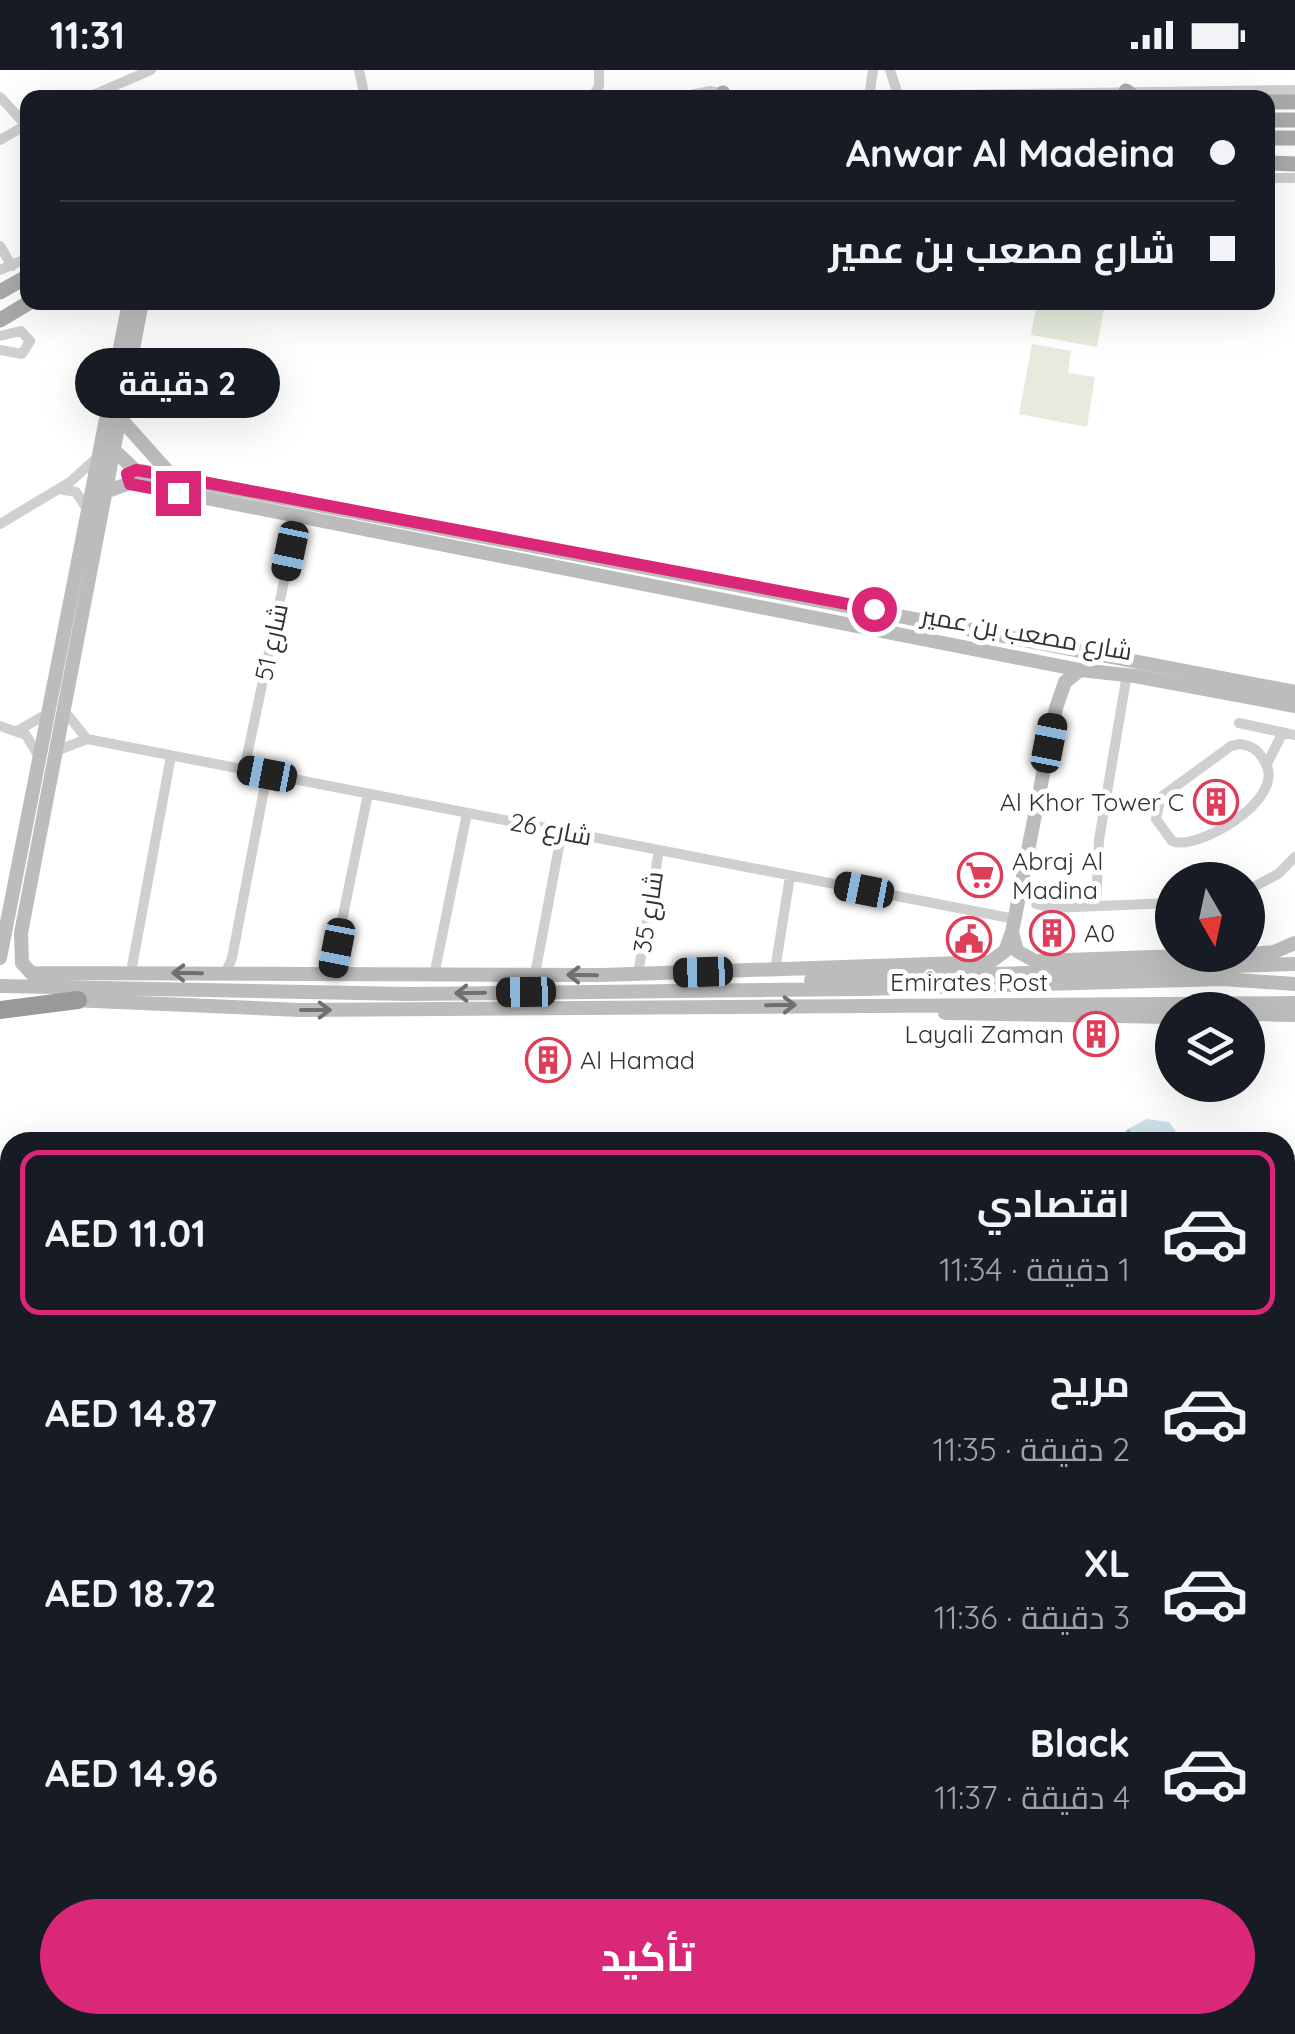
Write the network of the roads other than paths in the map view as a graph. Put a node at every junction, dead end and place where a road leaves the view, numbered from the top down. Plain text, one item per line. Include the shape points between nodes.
1 (150, 70) edge
2 (134, 73) edge
3 (101, 90) edge
4 (0, 97) edge
5 (20, 117) edge
6 (0, 246) edge
7 (20, 262) edge
8 (12, 266) junction
9 (0, 270) edge
10 (128, 310) edge
11 (140, 310) edge
12 (0, 336) edge
13 (0, 350) edge
14 (120, 418) junction
15 (107, 453) junction
16 (171, 476) junction
17 (133, 477) junction
18 (58, 488) junction
19 (105, 492) junction
20 (88, 513) junction
21 (298, 515) junction
22 (0, 524) edge
23 (1046, 663) junction
24 (1080, 670) junction
25 (1131, 675) junction
26 (1295, 692) edge
27 (1295, 706) edge
28 (1056, 708) junction
29 (56, 710) junction
30 (1239, 723) dead end
31 (0, 726) edge
32 (19, 730) junction
33 (1289, 734) edge
34 (87, 740) junction
35 (55, 752) junction
36 (171, 756) junction
37 (41, 763) junction
38 (1267, 764) junction
39 (244, 770) junction
40 (267, 774) junction
41 (368, 794) junction
42 (467, 813) junction
43 (562, 832) junction
44 (658, 850) junction
45 (1295, 857) edge
46 (790, 876) junction
47 (1265, 881) edge
48 (1018, 902) junction
49 (1155, 903) edge
50 (1096, 904) junction
51 (1013, 926) junction
52 (1295, 943) edge
53 (20, 953) junction
54 (1265, 953) edge
55 (2, 954) edge
56 (1147, 957) junction
57 (1155, 957) edge
58 (1155, 966) edge
59 (1265, 966) edge
60 (834, 968) junction
61 (1155, 969) edge
62 (774, 970) junction
63 (106, 972) junction
64 (132, 972) junction
65 (668, 973) junction
66 (1294, 973) edge
67 (226, 974) junction
68 (332, 974) junction
69 (536, 974) junction
70 (638, 974) junction
71 (434, 976) junction
72 (816, 980) junction
73 (0, 986) edge
74 (118, 987) junction
75 (778, 989) junction
76 (682, 991) junction
77 (306, 994) junction
78 (1295, 996) edge
79 (865, 997) junction
80 (1265, 997) edge
81 (78, 1000) junction
82 (0, 1002) edge
83 (1295, 1003) edge
84 (1155, 1005) edge
85 (1265, 1006) edge
86 (0, 1010) edge
87 (1265, 1010) edge
88 (1295, 1015) edge
89 (1155, 1017) edge
90 (0, 1794) edge
91 (0, 1879) edge

1 - 2 street
2 - 3 street
4 - 5 street
6 - 8 street
7 - 8 street
8 - 9 street
10 - 15 street
11 - 14 street
12 - 13 street via 21,330 30,341 22,354
14 - 15 street
14 - 16 street
15 - 17 street
15 - 18 street
15 - 19 street
15 - 20 street
16 - 17 street, شارع مصعب بن عمير
16 - 26 street, شارع مصعب بن عمير
17 - 19 street, شارع مصعب بن عمير
17 - 21 street, شارع مصعب بن عمير
18 - 20 street via 80,496
18 - 22 street
19 - 29 street
20 - 29 street
21 - 23 street, شارع مصعب بن عمير
21 - 39 street, شارع 51
23 - 24 street, شارع مصعب بن عمير
23 - 28 street via 1057,686
24 - 25 street, شارع مصعب بن عمير
24 - 28 street via 1065,682
25 - 27 street, شارع مصعب بن عمير
25 - 50 street via 1100,840
28 - 48 street
29 - 32 street
29 - 34 street
29 - 35 street
29 - 37 street
30 - 33 street
31 - 32 street
32 - 37 street via 32,740
33 - 38 street
34 - 35 street
34 - 36 street, شارع 26
35 - 53 street
36 - 39 street, شارع 26
36 - 64 street
37 - 55 street
38 - 38 street via 1254,748 1231,746 1164,792 1156,808 1158,825 1176,844 1199,841 1266,796
39 - 40 street, شارع 26
40 - 41 street, شارع 26
40 - 67 street
41 - 42 street, شارع 26
41 - 68 street
42 - 43 street, شارع 26
42 - 71 street
43 - 44 street, شارع 26
43 - 69 street
44 - 46 street, شارع 26
44 - 70 street, شارع 35
45 - 47 street
46 - 51 street, شارع 26
46 - 62 street
48 - 50 street via 1051,908
48 - 51 street
49 - 50 street
51 - 56 street via 1017,951 1035,962
51 - 60 street via 1005,951 990,962
52 - 54 street
53 - 55 street via 9,963
53 - 63 street via 24,967 36,974
56 - 57 street
56 - 58 street
59 - 66 street
60 - 62 street
60 - 72 street
61 - 72 street
62 - 65 street
63 - 64 street
63 - 74 street
67 -> 64 street
65 - 70 street
65 - 76 street
66 - 79 street
67 - 68 street
68 - 71 street
68 - 77 street
70 -> 69 street
69 - 71 street
72 - 75 street
73 - 74 street
74 - 77 street
75 - 76 street
75 - 79 street
76 -> 77 street
78 - 80 street
81 -> 79 street via 300,1010
79 - 84 street
79 - 89 street via 985,1016
81 - 82 street
81 - 86 highway
83 - 85 street
87 - 88 street
90 - 91 street

